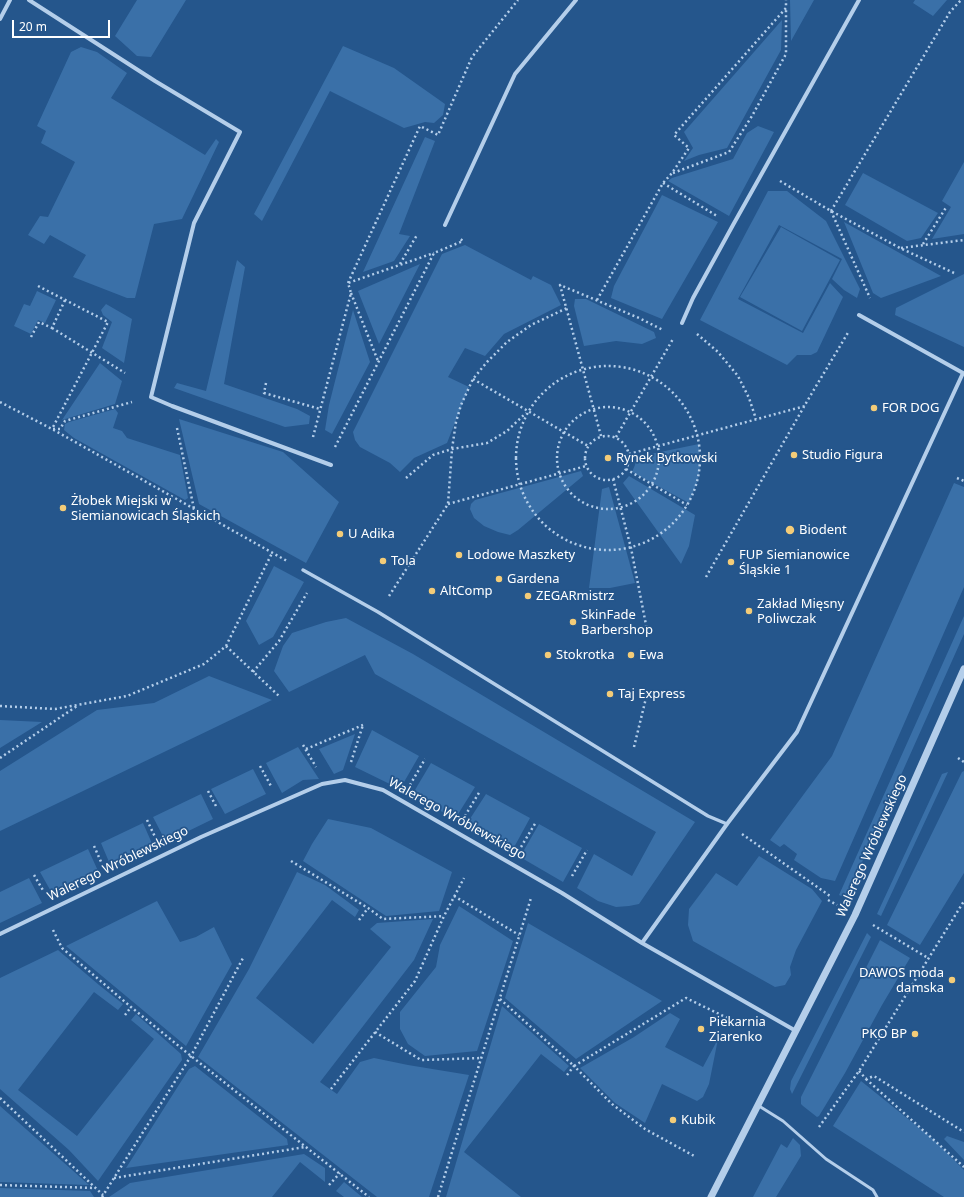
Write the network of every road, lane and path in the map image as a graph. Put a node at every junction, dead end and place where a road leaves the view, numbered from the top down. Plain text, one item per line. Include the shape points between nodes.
1 (10, 0) edge
2 (30, 0) edge
3 (518, 0) edge
4 (576, 0) edge
5 (786, 0) edge
6 (860, 0) edge
7 (961, 0) edge
8 (786, 8) junction
9 (0, 19) edge
10 (764, 172) junction
11 (672, 173) junction
12 (662, 183) junction
13 (947, 206) dead end
14 (831, 211) junction
15 (445, 225) joint
16 (733, 225) junction
17 (417, 235) dead end
18 (964, 240) edge
19 (922, 245) junction
20 (900, 248) junction
21 (434, 253) junction
22 (399, 265) junction
23 (954, 273) dead end
24 (348, 283) junction
25 (38, 286) dead end
26 (351, 293) junction
27 (65, 300) junction
28 (597, 300) junction
29 (871, 300) dead end
30 (567, 308) junction
31 (859, 315) joint
32 (682, 323) junction
33 (52, 328) junction
34 (675, 336) junction
35 (31, 337) dead end
36 (93, 352) junction
37 (378, 362) junction
38 (583, 369) junction
39 (125, 373) dead end
40 (651, 376) junction
41 (473, 379) junction
42 (266, 383) dead end
43 (151, 397) junction
44 (0, 402) edge
45 (805, 405) junction
46 (172, 406) junction
47 (320, 409) junction
48 (594, 409) junction
49 (528, 411) junction
50 (630, 412) junction
51 (756, 419) junction
52 (52, 429) junction
53 (564, 432) junction
54 (697, 435) junction
55 (601, 436) junction
56 (616, 437) junction
57 (588, 446) junction
58 (657, 446) junction
59 (452, 449) junction
60 (629, 454) junction
61 (308, 456) junction
62 (327, 463) junction
63 (331, 465) dead end
64 (586, 466) junction
65 (626, 469) junction
66 (559, 474) junction
67 (406, 478) dead end
68 (957, 478) dead end
69 (613, 479) junction
70 (964, 481) edge
71 (652, 484) junction
72 (519, 485) junction
73 (448, 504) junction
74 (687, 505) junction
75 (620, 508) junction
76 (194, 510) junction
77 (631, 548) junction
78 (272, 553) junction
79 (284, 560) dead end
80 (303, 570) dead end
81 (706, 577) dead end
82 (316, 578) junction
83 (378, 612) junction
84 (647, 630) dead end
85 (226, 646) junction
86 (964, 669) edge
87 (253, 672) junction
88 (279, 696) dead end
89 (646, 698) dead end
90 (79, 705) junction
91 (0, 706) edge
92 (306, 749) dead end
93 (0, 758) edge
94 (958, 758) dead end
95 (425, 760) dead end
96 (964, 762) edge
97 (629, 767) junction
98 (345, 780) junction
99 (480, 791) dead end
100 (401, 800) junction
101 (536, 822) dead end
102 (727, 824) junction
103 (456, 831) junction
104 (587, 850) dead end
105 (290, 861) dead end
106 (512, 864) junction
107 (464, 878) dead end
108 (537, 878) junction
109 (562, 893) junction
110 (454, 896) junction
111 (830, 896) dead end
112 (828, 900) dead end
113 (964, 901) edge
114 (368, 908) junction
115 (841, 908) dead end
116 (45, 912) junction
117 (444, 916) junction
118 (359, 920) dead end
119 (871, 923) dead end
120 (0, 934) edge
121 (519, 934) junction
122 (642, 943) junction
123 (243, 958) dead end
124 (928, 958) junction
125 (499, 999) junction
126 (131, 1007) junction
127 (125, 1015) dead end
128 (748, 1028) dead end
129 (796, 1031) junction
130 (375, 1032) junction
131 (191, 1056) junction
132 (481, 1058) junction
133 (574, 1066) junction
134 (859, 1071) junction
135 (567, 1075) dead end
136 (866, 1079) junction
137 (331, 1089) dead end
138 (0, 1098) edge
139 (758, 1105) junction
140 (823, 1122) dead end
141 (964, 1132) edge
142 (306, 1147) junction
143 (696, 1157) dead end
144 (964, 1167) edge
145 (340, 1173) junction
146 (114, 1178) junction
147 (0, 1185) edge
148 (329, 1185) dead end
149 (96, 1188) junction
150 (103, 1196) edge
151 (369, 1197) edge
152 (438, 1197) edge
153 (711, 1197) edge
154 (877, 1197) edge

1 - 9 street
2 - 43 street via 155,81 240,132 194,223
3 - 24 path via 472,57 438,135 420,126
4 - 15 street via 515,74
5 - 8 path
6 - 10 street
7 - 14 path via 950,12
8 - 11 path via 674,135 689,148
8 - 11 path via 786,54 730,152
10 - 14 path
10 - 16 street
11 - 12 path
12 - 16 path
12 - 28 path
13 - 19 path
14 - 20 path
14 - 29 path
15 - 21 path via 462,241
16 - 32 street
17 - 22 path
18 - 19 path
19 - 20 path
20 - 23 path
21 - 22 path
21 - 37 path
22 - 24 path
24 - 26 path
25 - 27 path
26 - 37 path
26 - 47 path
27 - 33 path
27 - 36 path via 108,322
28 - 30 path via 560,285
28 - 34 path
30 - 38 path
30 - 41 path via 530,325 507,342
31 - 45 path
31 - 102 street via 963,373 797,732
32 - 34 path
32 - 51 path via 718,352 738,376
33 - 35 path via 39,322
33 - 36 path
34 - 40 path
36 - 39 path
36 - 52 path
37 - 62 path
38 - 40 path via 625,367
38 - 48 path
38 - 49 path via 570,373 546,389
40 - 50 path
40 - 54 path via 678,398 688,411
41 - 49 path
41 - 59 path via 461,405
42 - 47 path via 264,393
43 - 46 street
43 - 52 path via 65,421 60,429
44 - 52 path
45 - 51 path
45 - 81 path
46 - 61 street
46 - 76 path
47 - 61 path
48 - 50 path via 613,408
48 - 53 path via 575,419
48 - 55 path
49 - 53 path
49 - 59 path via 506,431 487,443
49 - 72 path via 522,422 515,452
50 - 56 path
50 - 58 path via 648,428
51 - 54 path
52 - 76 path
53 - 57 path
53 - 66 path via 557,454
54 - 58 path
54 - 74 path via 700,466
55 - 56 path
55 - 57 path
56 - 60 path via 622,441
57 - 64 path via 584,460
58 - 60 path
58 - 71 path via 658,468
59 - 67 path via 433,455
59 - 73 path
60 - 65 path
61 - 62 street
62 - 63 street
64 - 66 path
64 - 69 path via 596,477
65 - 69 path
65 - 71 path
66 - 72 path
66 - 75 path via 569,492 582,502 599,508
68 - 70 path
69 - 75 path
71 - 74 path
71 - 75 path via 638,500
72 - 73 path
72 - 77 path via 532,512 561,538 597,550
73 - 83 path
74 - 77 path via 671,526 659,536
75 - 77 path
76 - 78 path
77 - 84 path
78 - 79 path
78 - 85 path
80 - 82 street
82 - 83 street
82 - 87 path via 279,641
83 - 97 street
85 - 87 path
85 - 90 path via 204,664 127,696
86 - 129 street, Walerego Wróblewskiego via 855,915
87 - 88 path
89 - 97 path
90 - 91 path via 56,709
90 - 93 path
92 - 98 path via 363,725
94 - 96 path
95 - 100 path
97 - 102 street via 708,816
98 - 100 street, Walerego Wróblewskiego via 383,790
98 - 116 street, Walerego Wróblewskiego via 322,784 201,837
99 - 103 path
100 - 103 street, Walerego Wróblewskiego
101 - 106 path
102 - 111 path
102 - 122 street
103 - 106 street, Walerego Wróblewskiego
104 - 109 path
105 - 114 path
106 - 108 street, Walerego Wróblewskiego
107 - 110 path
108 - 109 street, Walerego Wróblewskiego
108 - 121 path
109 - 122 street, Walerego Wróblewskiego
110 - 117 path
110 - 121 path
112 - 115 path
113 - 124 path
114 - 117 path via 383,919
114 - 118 path
116 - 120 street, Walerego Wróblewskiego
116 - 126 path via 62,948
117 - 130 path via 415,982
119 - 124 path
121 - 125 path
122 - 129 street, Walerego Wróblewskiego
123 - 131 path
124 - 134 path
125 - 132 path
125 - 133 path
126 - 127 path
126 - 131 path
128 - 133 path via 686,998
129 - 139 street, Walerego Wróblewskiego
130 - 132 path via 422,1060
130 - 137 path
131 - 142 path
131 - 146 path
132 - 152 path
133 - 135 path
133 - 143 path via 612,1104 644,1128
134 - 136 path
134 - 140 path
136 - 141 path via 874,1076
136 - 144 path
138 - 149 path
139 - 153 street, Walerego Wróblewskiego
139 - 154 lane via 783,1121 826,1159 873,1190
142 - 145 path
142 - 146 path
145 - 148 path
145 - 151 path
146 - 150 path
147 - 149 path
149 - 150 path

